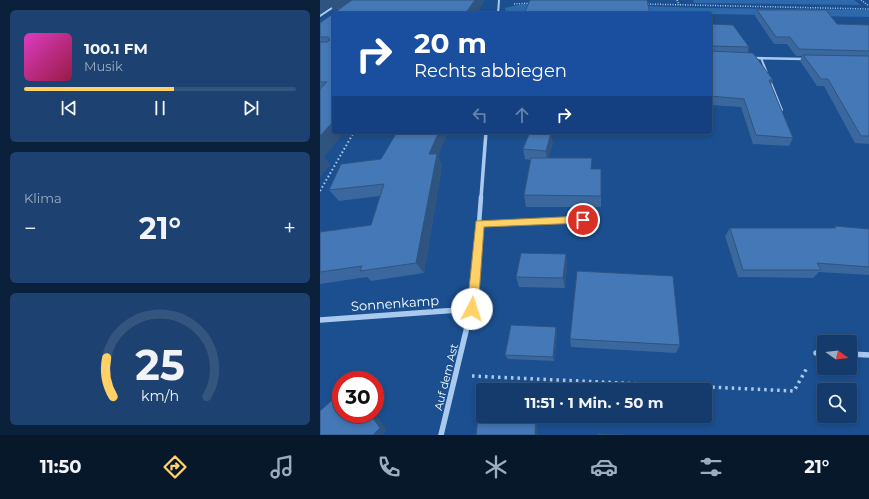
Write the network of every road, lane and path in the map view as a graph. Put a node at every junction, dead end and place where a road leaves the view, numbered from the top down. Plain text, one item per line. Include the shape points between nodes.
1 (344, 0) edge
2 (499, 0) edge
3 (644, 0) edge
4 (677, 0) edge
5 (687, 0) edge
6 (861, 0) edge
7 (533, 3) edge
8 (679, 5) junction
9 (689, 5) junction
10 (499, 6) junction
11 (869, 6) edge
12 (869, 9) edge
13 (498, 12) edge
14 (320, 16) edge
15 (746, 58) edge
16 (761, 58) junction
17 (812, 59) edge
18 (782, 110) edge
19 (353, 134) edge
20 (486, 134) edge
21 (320, 190) edge
22 (583, 220) dead end
23 (479, 224) junction
24 (472, 309) junction
25 (320, 320) edge
26 (816, 353) edge
27 (857, 354) edge
28 (869, 355) edge
29 (456, 376) junction
30 (441, 435) edge

1 - 14 street
2 - 10 street
3 - 8 path via 644,4
4 - 8 path
5 - 9 path
6 - 11 path
7 - 10 path
8 - 9 path
9 - 12 path
10 - 13 street
15 - 16 street
16 - 17 street
16 - 18 lane
19 - 21 path
20 - 23 street, Auf dem Ast
22 - 23 lane
23 - 24 street, Auf dem Ast
24 - 25 street, Sonnenkamp
24 - 29 street, Auf dem Ast
26 - 29 path via 794,391
27 - 28 street
29 - 30 street, Auf dem Ast

